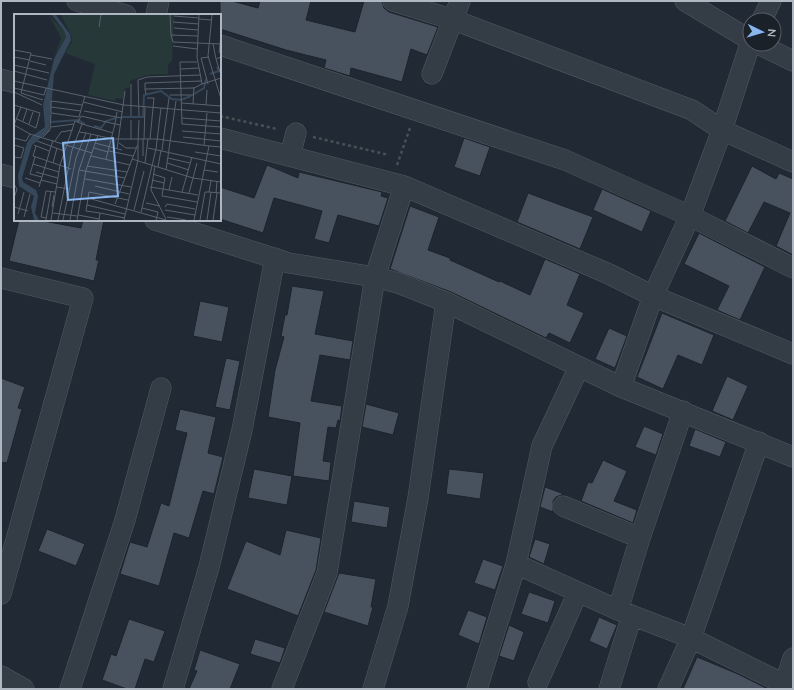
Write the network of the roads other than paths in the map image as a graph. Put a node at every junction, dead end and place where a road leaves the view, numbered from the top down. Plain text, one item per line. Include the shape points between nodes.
1 (77, 1) edge
2 (159, 1) edge
3 (393, 1) edge
4 (460, 1) edge
5 (685, 1) edge
6 (771, 1) edge
7 (766, 12) edge
8 (122, 14) edge
9 (156, 14) edge
10 (454, 20) junction
11 (742, 35) edge
12 (221, 45) edge
13 (747, 52) edge
14 (774, 52) edge
15 (793, 62) edge
16 (432, 74) dead end
17 (1, 79) edge
18 (14, 83) edge
19 (722, 130) junction
20 (296, 133) dead end
21 (221, 138) edge
22 (290, 156) junction
23 (793, 162) edge
24 (1, 174) edge
25 (14, 178) edge
26 (404, 186) junction
27 (690, 216) junction
28 (158, 221) edge
29 (275, 258) junction
30 (793, 268) edge
31 (375, 277) junction
32 (2, 281) edge
33 (653, 296) junction
34 (446, 302) junction
35 (793, 354) edge
36 (579, 367) junction
37 (621, 387) junction
38 (161, 388) dead end
39 (683, 411) junction
40 (759, 442) junction
41 (793, 457) edge
42 (563, 506) dead end
43 (640, 538) junction
44 (516, 564) junction
45 (578, 592) junction
46 (1, 594) edge
47 (625, 613) junction
48 (691, 638) junction
49 (793, 658) edge
50 (1, 676) edge
51 (538, 682) dead end
52 (787, 686) edge
53 (24, 689) edge
54 (70, 689) edge
55 (173, 689) edge
56 (282, 689) edge
57 (372, 689) edge
58 (477, 689) edge
59 (609, 689) edge
60 (668, 689) edge

1 - 8 street
2 - 9 street
3 - 10 street
4 - 10 street
5 - 11 street
6 - 7 street
10 - 16 street
10 - 19 street via 692,110
12 - 27 street via 565,160
13 - 19 street
14 - 15 street
17 - 18 street
19 - 23 street
19 - 27 street
20 - 22 street
21 - 22 street
22 - 26 street
24 - 25 street
26 - 31 street
26 - 33 street via 609,274
27 - 30 street
27 - 33 street
28 - 29 street
29 - 31 street via 289,263
29 - 55 street via 240,437 209,567
31 - 34 street
31 - 56 street via 327,574
32 - 46 street via 83,298
33 - 35 street
33 - 37 street
34 - 36 street
34 - 57 street via 418,498 398,606
36 - 37 street
36 - 44 street via 542,446
37 - 39 street
38 - 54 street via 125,520
39 - 40 street
39 - 43 street
40 - 41 street
40 - 48 street
42 - 43 street
43 - 47 street
44 - 45 street
44 - 58 street
45 - 47 street
45 - 51 street
47 - 48 street
47 - 59 street
48 - 52 street
48 - 60 street
49 - 52 street
50 - 53 street

